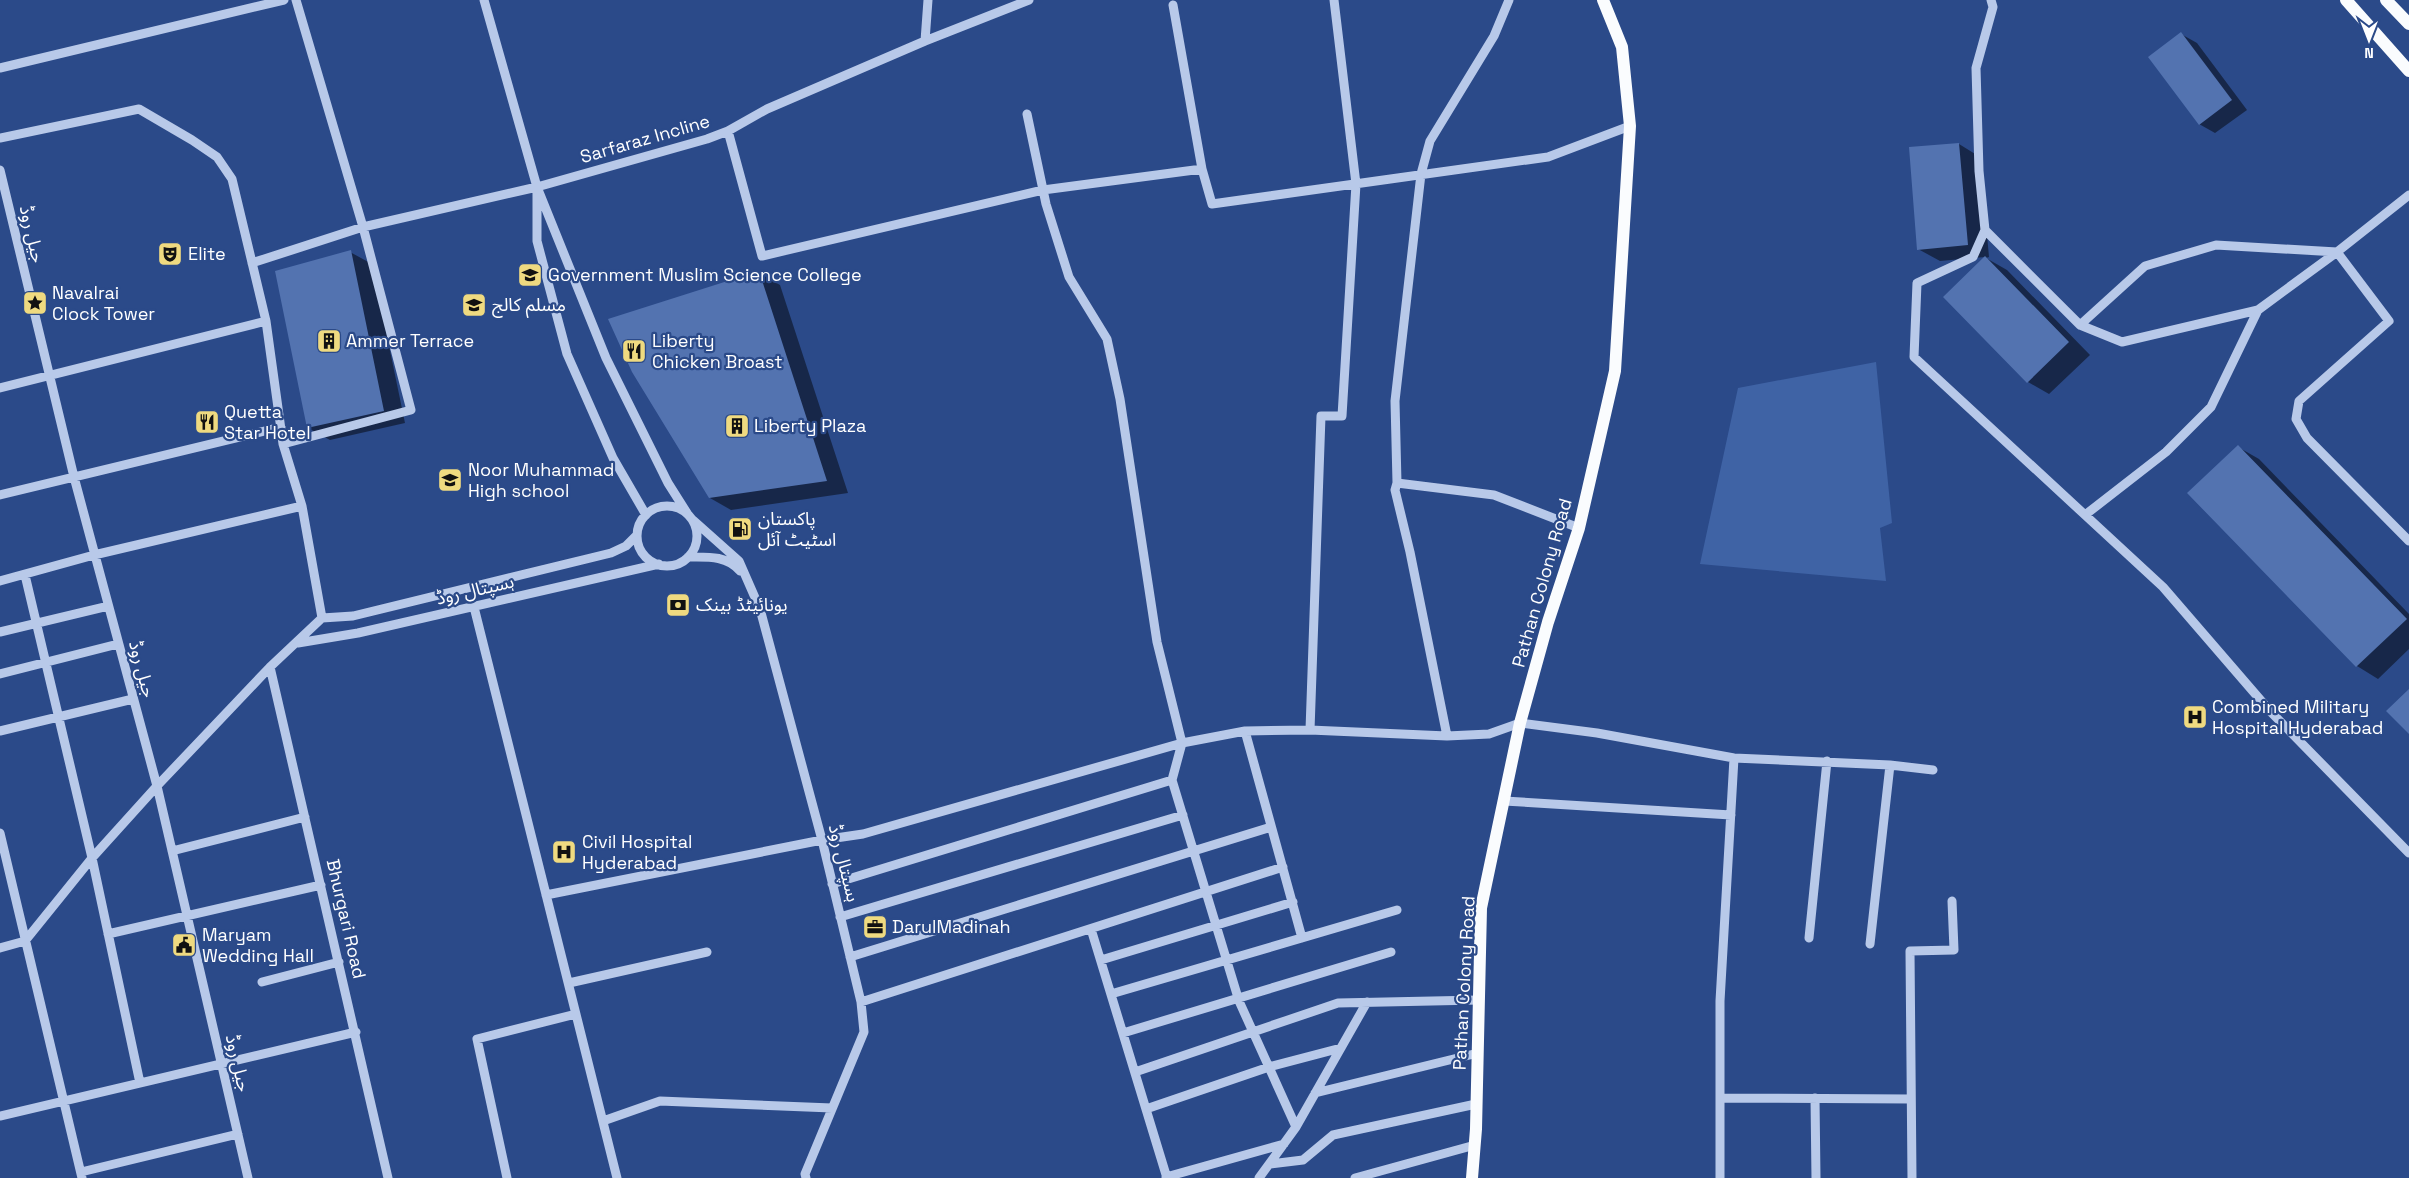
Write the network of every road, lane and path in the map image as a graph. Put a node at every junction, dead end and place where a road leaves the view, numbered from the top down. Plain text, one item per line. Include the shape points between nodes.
1 (284, 0) edge
2 (296, 0) edge
3 (484, 0) edge
4 (928, 0) edge
5 (1030, 0) edge
6 (1334, 0) edge
7 (1509, 0) edge
8 (1603, 0) edge
9 (1991, 0) edge
10 (2346, 0) edge
11 (2386, 0) edge
12 (1173, 5) dead end
13 (2409, 24) edge
14 (925, 41) junction
15 (0, 68) edge
16 (2409, 71) edge
17 (1027, 114) dead end
18 (1630, 126) junction
19 (728, 131) junction
20 (0, 138) edge
21 (1202, 169) junction
22 (0, 170) edge
23 (1422, 174) junction
24 (1356, 184) junction
25 (537, 187) junction
26 (1043, 190) junction
27 (2409, 195) edge
28 (363, 227) junction
29 (1985, 230) junction
30 (2337, 252) junction
31 (252, 262) junction
32 (2258, 310) junction
33 (266, 321) junction
34 (2080, 325) junction
35 (49, 376) junction
36 (0, 388) edge
37 (281, 427) junction
38 (284, 444) junction
39 (74, 477) junction
40 (1397, 483) junction
41 (0, 495) edge
42 (302, 506) junction
43 (646, 515) junction
44 (2085, 515) junction
45 (690, 517) junction
46 (1578, 528) junction
47 (637, 535) junction
48 (2409, 541) edge
49 (94, 555) junction
50 (688, 557) junction
51 (659, 564) junction
52 (25, 575) junction
53 (749, 580) junction
54 (0, 581) edge
55 (108, 606) junction
56 (474, 607) junction
57 (322, 618) junction
58 (36, 623) junction
59 (0, 632) edge
60 (298, 643) junction
61 (118, 644) junction
62 (46, 662) junction
63 (270, 667) junction
64 (0, 674) edge
65 (133, 699) junction
66 (59, 717) junction
67 (1520, 723) junction
68 (1310, 730) junction
69 (1245, 731) junction
70 (0, 732) edge
71 (1447, 736) junction
72 (1182, 743) junction
73 (1734, 758) junction
74 (1827, 761) junction
75 (1890, 765) junction
76 (1933, 770) dead end
77 (1172, 780) junction
78 (156, 786) junction
79 (1504, 801) junction
80 (1182, 815) junction
81 (1731, 815) junction
82 (305, 817) junction
83 (1271, 827) junction
84 (0, 833) edge
85 (822, 840) junction
86 (172, 851) junction
87 (1193, 851) junction
88 (2409, 853) edge
89 (92, 858) junction
90 (1283, 867) junction
91 (832, 884) junction
92 (321, 885) junction
93 (1206, 892) junction
94 (546, 895) junction
95 (1952, 901) dead end
96 (1293, 902) junction
97 (1397, 910) dead end
98 (187, 916) junction
99 (840, 916) junction
100 (1216, 925) junction
101 (1091, 929) junction
102 (108, 934) junction
103 (1302, 938) junction
104 (1809, 938) dead end
105 (25, 941) junction
106 (1870, 944) dead end
107 (0, 948) edge
108 (707, 952) dead end
109 (1391, 952) dead end
110 (850, 957) junction
111 (1101, 960) junction
112 (1227, 960) junction
113 (339, 962) junction
114 (262, 982) dead end
115 (569, 983) junction
116 (1111, 994) junction
117 (1238, 998) junction
118 (1479, 1000) junction
119 (861, 1002) junction
120 (1367, 1002) junction
121 (576, 1014) junction
122 (356, 1032) junction
123 (1123, 1032) junction
124 (1253, 1032) junction
125 (1341, 1048) junction
126 (1478, 1053) junction
127 (222, 1064) junction
128 (1269, 1067) junction
129 (1135, 1072) junction
130 (140, 1083) junction
131 (1315, 1093) junction
132 (1720, 1098) junction
133 (1815, 1098) junction
134 (1911, 1099) junction
135 (63, 1101) junction
136 (1476, 1104) junction
137 (832, 1108) junction
138 (1146, 1109) junction
139 (0, 1116) edge
140 (603, 1121) junction
141 (1296, 1127) junction
142 (238, 1134) junction
143 (1284, 1144) junction
144 (1474, 1145) junction
145 (1270, 1164) junction
146 (81, 1175) edge
147 (1167, 1177) edge
148 (248, 1178) edge
149 (388, 1178) edge
150 (507, 1178) edge
151 (617, 1178) edge
152 (806, 1178) edge
153 (1259, 1178) edge
154 (1355, 1178) edge
155 (1472, 1178) edge
156 (1720, 1178) edge
157 (1816, 1178) edge
158 (1912, 1178) edge

1 - 15 street
2 - 28 street
3 - 25 street
4 - 14 street
5 - 14 street, Sarfaraz Incline
6 - 24 street
7 - 23 street via 1494,36 1430,141
8 - 18 main road, Pathan Colony Road via 1622,47
9 - 29 street via 1993,7 1976,68 1979,171
10 - 16 main road
11 - 13 main road
12 - 21 street
14 - 19 street, Sarfaraz Incline via 767,109
17 - 26 street
18 - 23 street via 1548,157
18 - 46 main road, Pathan Colony Road via 1615,371
19 - 25 street, Sarfaraz Incline
19 - 26 street via 762,256
20 - 31 street via 139,109 217,157 232,179
21 - 24 street via 1212,204
21 - 26 street
22 - 35 street, جیل روڈ
23 - 24 street
23 - 40 street via 1395,401
24 - 68 street via 1342,416 1321,416
25 - 28 street, Sarfaraz Incline
25 - 43 street via 537,241 568,354 613,458
25 - 45 street via 606,358 668,483
26 - 72 street via 1069,278 1107,339 1120,399 1157,642
27 - 30 street
28 - 31 street, Sarfaraz Incline
28 - 38 street via 412,410
29 - 34 street
29 - 44 street via 1974,257 1917,283 1914,357
30 - 32 street
30 - 34 street via 2216,245 2146,266
30 - 48 street via 2388,321 2300,401 2296,419 2307,438
31 - 33 street
32 - 34 street via 2122,342
32 - 44 street via 2211,408 2166,452
33 - 35 street
33 - 37 street
35 - 36 street
35 - 39 street, جیل روڈ
37 - 38 street
37 - 39 street
38 - 42 street
39 - 41 street
39 - 49 street, جیل روڈ
40 - 46 street via 1494,495
40 - 71 street via 1395,490
42 - 49 street
42 - 57 street
43 - 45 street via 662,506 679,508
43 - 47 street
44 - 88 street via 2163,587 2270,711
45 - 50 street via 697,535
45 - 53 street, ہسپتال روڈ via 739,561
46 - 67 main road, Pathan Colony Road
47 - 51 street via 643,553
47 - 57 street, ہسپتال روڈ via 626,546 611,553 353,616
49 - 52 street
49 - 55 street, جیل روڈ
50 - 51 street via 674,564
50 - 53 street, ہسپتال روڈ via 725,560 736,565
51 - 56 street, ہسپتال روڈ
52 - 54 street
52 - 58 street
53 - 85 street, ہسپتال روڈ via 760,609
55 - 58 street
55 - 61 street, جیل روڈ
56 - 60 street, ہسپتال روڈ
56 - 94 street
57 - 60 street
58 - 59 street
58 - 62 street
60 - 63 street
61 - 62 street
61 - 65 street, جیل روڈ
62 - 64 street
62 - 66 street
63 - 78 street
63 - 82 street, Bhurgari Road
65 - 66 street
65 - 78 street, جیل روڈ
66 - 70 street
66 - 89 street
67 - 71 street via 1489,734
67 - 73 street via 1597,733
67 - 79 main road, Pathan Colony Road
68 - 69 street
68 - 71 street
69 - 72 street
69 - 83 street
72 - 77 street
72 - 85 street via 863,834
73 - 74 street
73 - 81 street
74 - 75 street
74 - 104 street
75 - 76 street
75 - 106 street
77 - 80 street
77 - 91 street
78 - 86 street, جیل روڈ
78 - 89 street
79 - 81 street
79 - 118 main road, Pathan Colony Road via 1482,908
80 - 87 street
80 - 99 street
81 - 132 street via 1720,1000
82 - 86 street
82 - 92 street, Bhurgari Road
83 - 87 street
83 - 90 street
84 - 105 street
85 - 91 street, ہسپتال روڈ
85 - 94 street
86 - 98 street, جیل روڈ
87 - 93 street
87 - 110 street
89 - 102 street
89 - 105 street
90 - 93 street
90 - 96 street
91 - 99 street, ہسپتال روڈ
92 - 98 street
92 - 113 street, Bhurgari Road
93 - 100 street
93 - 101 street
94 - 115 street
95 - 134 street via 1954,950 1910,951
96 - 100 street
96 - 103 street
97 - 103 street
98 - 102 street
98 - 127 street, جیل روڈ
99 - 110 street, ہسپتال روڈ
100 - 111 street
100 - 112 street
101 - 111 street
101 - 119 street
102 - 130 street
103 - 112 street
105 - 107 street
105 - 135 street
108 - 115 street
109 - 117 street
110 - 119 street, ہسپتال روڈ
111 - 116 street
112 - 116 street
112 - 117 street
113 - 114 street
113 - 122 street, Bhurgari Road
115 - 121 street
116 - 123 street
117 - 123 street
117 - 124 street
118 - 120 street
118 - 126 main road, Pathan Colony Road
119 - 137 street, ہسپتال روڈ via 864,1032
120 - 124 street via 1338,1003
120 - 125 street
121 - 140 street
121 - 150 street via 477,1039
122 - 127 street
122 - 149 street, Bhurgari Road
123 - 129 street
124 - 128 street
124 - 129 street
125 - 128 street
125 - 131 street
126 - 131 street
126 - 136 main road, Pathan Colony Road
127 - 130 street
127 - 142 street, جیل روڈ
128 - 138 street
128 - 141 street
129 - 138 street
130 - 135 street
131 - 141 street
132 - 133 street
132 - 156 street
133 - 134 street
133 - 157 street
134 - 158 street
135 - 139 street
135 - 146 street
136 - 144 main road, Pathan Colony Road
136 - 145 street via 1333,1134 1303,1160
137 - 140 street via 660,1101
137 - 152 street, ہسپتال روڈ
138 - 147 street
140 - 151 street
141 - 143 street
142 - 146 street
142 - 148 street, جیل روڈ
143 - 145 street
143 - 147 street
144 - 154 street
144 - 155 main road, Pathan Colony Road
145 - 153 street

